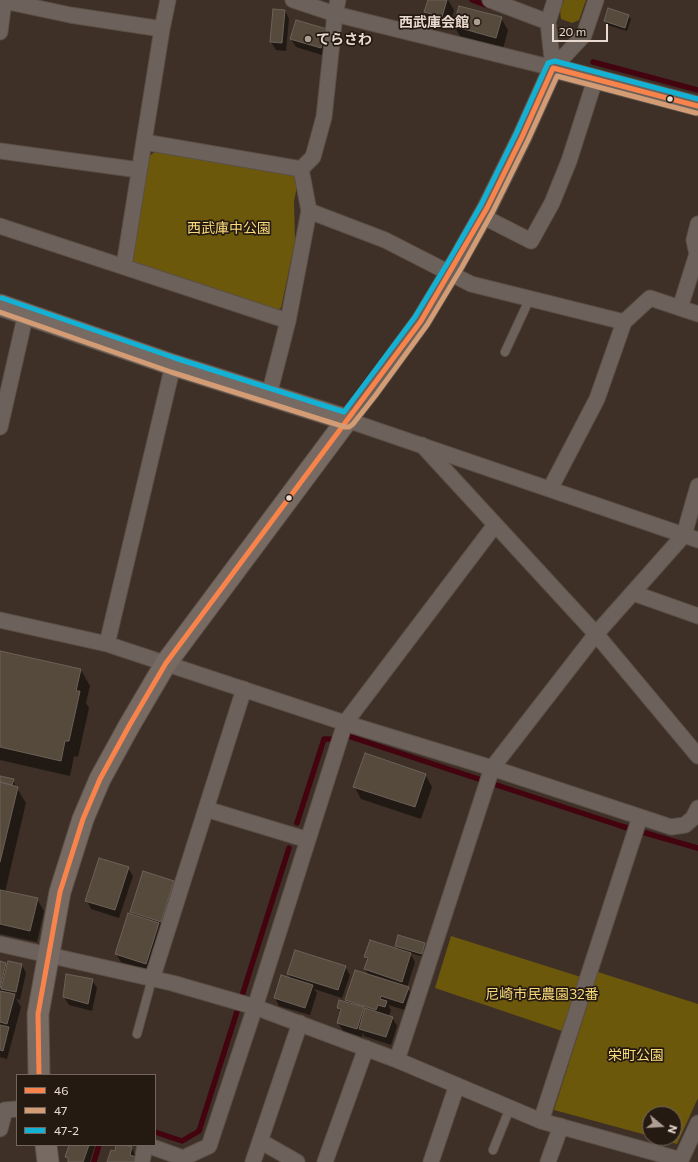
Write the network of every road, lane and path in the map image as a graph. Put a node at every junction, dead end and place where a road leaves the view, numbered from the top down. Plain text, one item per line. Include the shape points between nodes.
1 (3, 0) edge
2 (168, 0) edge
3 (293, 0) edge
4 (490, 0) edge
5 (555, 0) edge
6 (596, 0) edge
7 (337, 7) edge
8 (548, 22) junction
9 (162, 29) junction
10 (0, 32) edge
11 (553, 68) junction
12 (596, 80) junction
13 (698, 106) edge
14 (144, 142) junction
15 (0, 151) edge
16 (301, 169) junction
17 (139, 170) junction
18 (309, 211) junction
19 (482, 216) junction
20 (698, 224) edge
21 (0, 226) edge
22 (124, 266) junction
23 (449, 274) junction
24 (530, 298) junction
25 (0, 305) edge
26 (680, 308) junction
27 (26, 313) junction
28 (698, 314) edge
29 (288, 321) junction
30 (624, 322) junction
31 (505, 352) dead end
32 (173, 364) junction
33 (269, 395) junction
34 (347, 420) junction
35 (0, 427) edge
36 (422, 445) junction
37 (698, 486) edge
38 (550, 489) junction
39 (495, 525) junction
40 (684, 535) junction
41 (698, 540) edge
42 (633, 593) junction
43 (698, 616) edge
44 (0, 620) edge
45 (596, 634) junction
46 (107, 644) junction
47 (166, 663) junction
48 (244, 689) junction
49 (345, 723) junction
50 (698, 756) edge
51 (489, 777) junction
52 (206, 808) junction
53 (698, 808) edge
54 (637, 825) junction
55 (308, 840) junction
56 (0, 944) edge
57 (48, 956) junction
58 (152, 979) junction
59 (255, 1007) junction
60 (300, 1023) junction
61 (137, 1034) dead end
62 (366, 1048) junction
63 (397, 1060) junction
64 (39, 1074) edge
65 (457, 1085) junction
66 (510, 1108) junction
67 (16, 1109) edge
68 (540, 1120) junction
69 (698, 1123) edge
70 (561, 1126) junction
71 (0, 1129) edge
72 (260, 1141) junction
73 (46, 1146) edge
74 (146, 1146) edge
75 (149, 1146) edge
76 (493, 1150) dead end
77 (680, 1161) edge
78 (48, 1162) edge
79 (142, 1162) edge
80 (252, 1162) edge
81 (297, 1162) edge
82 (325, 1162) edge
83 (431, 1162) edge
84 (548, 1162) edge

1 - 9 street via 70,15
1 - 10 street
2 - 9 street
3 - 7 street
4 - 8 street
5 - 8 street
6 - 11 street via 584,35
7 - 11 street
7 - 16 street via 324,117 313,157
8 - 11 street
9 - 14 street
11 - 12 street
11 - 19 street
12 - 13 street
12 - 19 street via 569,161 552,203 531,241
14 - 16 street
14 - 17 street
15 - 17 street
16 - 18 street
17 - 22 street
18 - 23 street via 385,240
18 - 29 street
19 - 23 street
20 - 26 street via 694,240 696,254
21 - 22 street
22 - 29 street
23 - 24 street via 471,284
23 - 34 street via 421,320
24 - 30 street
24 - 31 lane
25 - 27 main road
26 - 28 street
26 - 30 street via 650,298
27 - 32 main road
27 - 35 street
29 - 33 street
30 - 38 street via 598,399
32 - 33 main road
32 - 46 street
33 - 34 main road
34 - 36 street
34 - 47 main road
36 - 38 street
36 - 39 street
37 - 40 street
38 - 40 street
39 - 45 street
39 - 49 street
40 - 41 street
40 - 42 street
42 - 43 street
42 - 45 street
44 - 46 street
45 - 50 street
45 - 51 street
46 - 47 street
47 - 48 street
47 - 57 main road via 129,726 83,819 60,892
48 - 49 street
48 - 52 street
49 - 51 street
49 - 55 street
51 - 54 street
51 - 63 street
52 - 55 street
52 - 58 street
53 - 54 street via 693,818 685,825
54 - 68 street
55 - 59 street
56 - 57 street
57 - 58 street
57 - 64 main road via 38,1014
58 - 59 street
58 - 61 lane
59 - 60 street
59 - 75 street via 209,1146 183,1158
60 - 62 street
60 - 72 street
62 - 63 street
62 - 82 street
63 - 65 street
65 - 66 street
65 - 83 street
66 - 68 street
66 - 76 lane
67 - 71 street via 5,1110
68 - 70 street
69 - 77 street
70 - 77 street
70 - 84 street
72 - 80 street
72 - 81 street
73 - 78 main road
74 - 79 street

